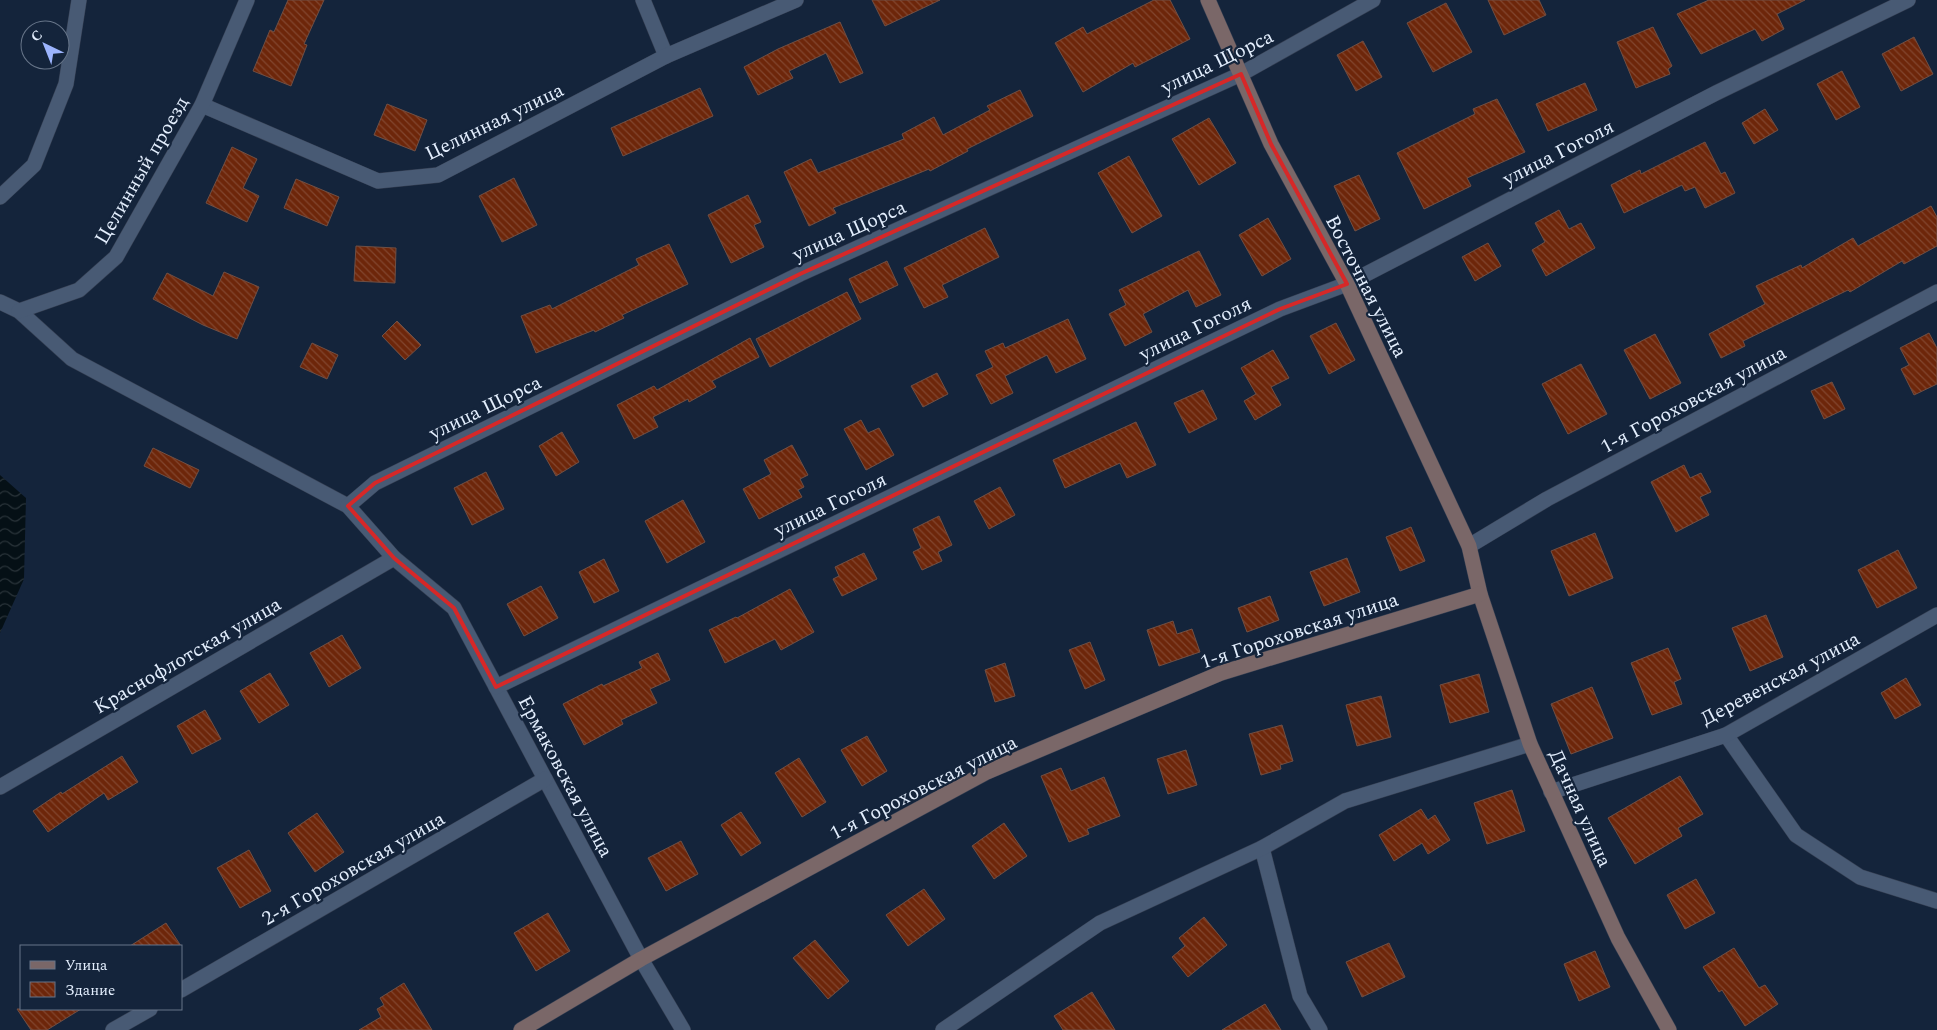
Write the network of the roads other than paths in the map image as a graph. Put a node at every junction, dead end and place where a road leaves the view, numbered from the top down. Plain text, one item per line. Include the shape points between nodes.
1 (79, 0) edge
2 (247, 0) edge
3 (643, 0) edge
4 (796, 0) edge
5 (1208, 0) edge
6 (1373, 0) edge
7 (1908, 0) edge
8 (666, 56) junction
9 (1241, 74) junction
10 (202, 104) junction
11 (0, 197) edge
12 (1347, 284) junction
13 (1937, 292) edge
14 (0, 302) edge
15 (19, 310) junction
16 (348, 506) junction
17 (1469, 546) junction
18 (394, 558) junction
19 (1480, 594) junction
20 (1937, 616) edge
21 (496, 688) junction
22 (1726, 735) junction
23 (1530, 744) junction
24 (545, 779) junction
25 (0, 787) edge
26 (1551, 792) junction
27 (1262, 848) junction
28 (1937, 901) edge
29 (641, 959) junction
30 (182, 989) edge
31 (148, 1010) edge
32 (113, 1030) edge
33 (521, 1030) edge
34 (683, 1030) edge
35 (943, 1030) edge
36 (1320, 1030) edge
37 (1669, 1030) edge

1 - 11 street via 66,84 38,156 34,165
2 - 10 street, Целинный проезд
3 - 8 street
4 - 8 street, Целинная улица
5 - 9 street, Восточная улица
6 - 9 street, улица Щорса
7 - 12 street, улица Гоголя via 1716,93
8 - 10 street, Целинная улица via 438,175 378,181
9 - 12 street, Восточная улица via 1271,144
9 - 16 street, улица Щорса via 791,278 376,483
10 - 15 street, Целинный проезд via 116,257 79,290
12 - 17 street, Восточная улица
12 - 21 street, улица Гоголя via 1280,309
13 - 17 street, 1-я Гороховская улица via 1548,499
14 - 15 street
15 - 16 street via 72,359
16 - 18 street
17 - 19 street, Восточная улица
18 - 21 street, Ермаковская улица via 454,608
18 - 25 street, Краснофлотская улица
19 - 23 street, Дачная улица
19 - 29 street, 1-я Гороховская улица via 1222,673 987,772
20 - 22 street, Деревенская улица
21 - 24 street, Ермаковская улица
22 - 26 street, Деревенская улица
22 - 28 street via 1796,835 1860,877
23 - 26 street, Дачная улица
23 - 27 street via 1346,801
24 - 29 street, Ермаковская улица
24 - 30 street, 2-я Гороховская улица
26 - 37 street, Дачная улица via 1618,938
27 - 35 street via 1100,923
27 - 36 street via 1300,996
29 - 33 street, 1-я Гороховская улица
29 - 34 street, Ермаковская улица
31 - 32 street

